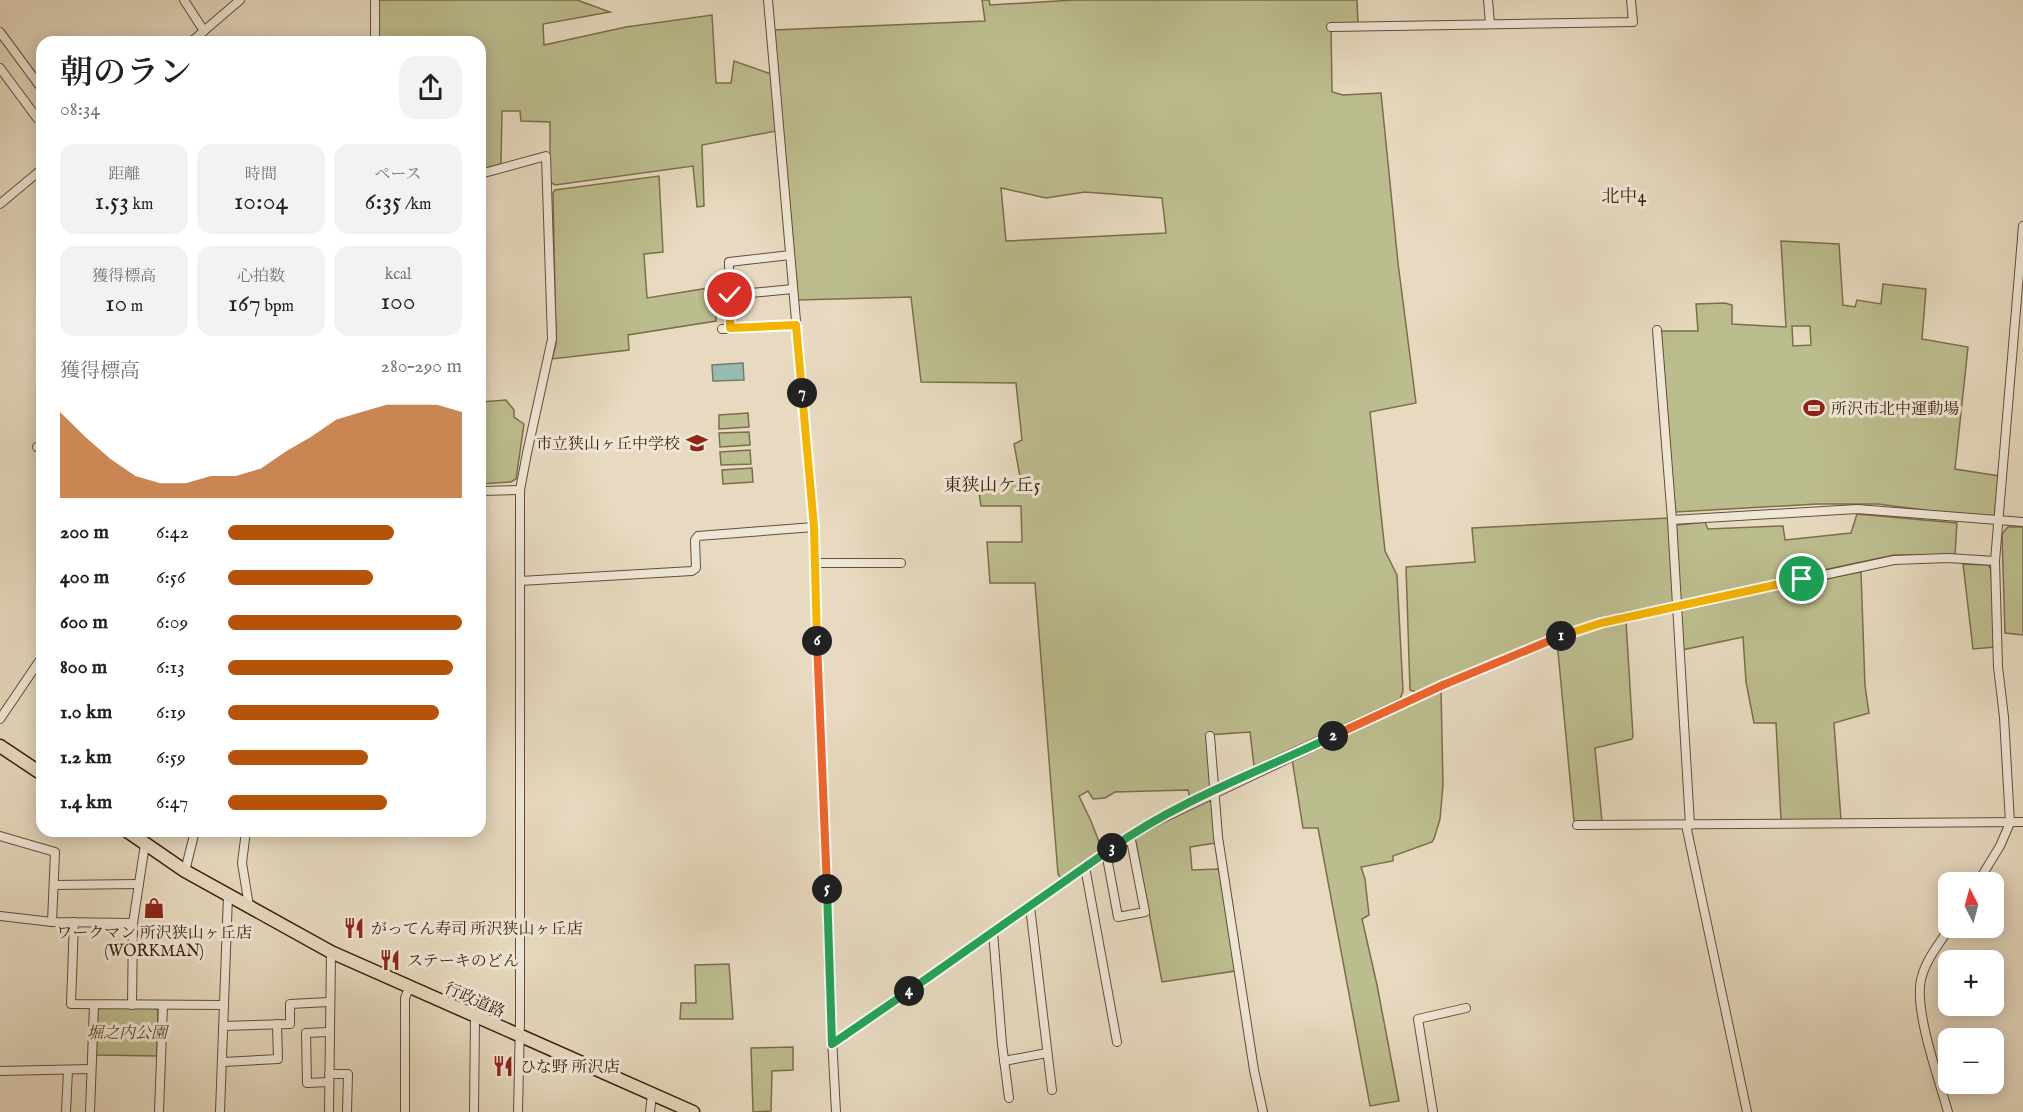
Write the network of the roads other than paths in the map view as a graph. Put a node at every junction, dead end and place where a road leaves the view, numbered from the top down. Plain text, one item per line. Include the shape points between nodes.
1 (184, 0) edge
2 (225, 0) edge
3 (240, 0) edge
4 (375, 0) edge
5 (768, 0) edge
6 (1488, 0) edge
7 (1631, 0) edge
8 (231, 8) junction
9 (1490, 24) junction
10 (1331, 27) dead end
11 (204, 31) junction
12 (0, 32) edge
13 (198, 36) edge
14 (375, 36) edge
15 (0, 68) edge
16 (36, 80) edge
17 (36, 117) edge
18 (486, 172) edge
19 (36, 174) edge
20 (0, 190) edge
21 (3, 202) edge
22 (2023, 226) edge
23 (790, 255) junction
24 (793, 289) junction
25 (730, 295) junction
26 (796, 325) junction
27 (1658, 330) dead end
28 (520, 490) junction
29 (486, 491) edge
30 (1672, 520) junction
31 (1997, 520) junction
32 (2023, 522) edge
33 (814, 527) junction
34 (1995, 561) junction
35 (815, 563) junction
36 (901, 563) dead end
37 (519, 581) junction
38 (1677, 607) junction
39 (36, 666) edge
40 (0, 719) edge
41 (1210, 736) dead end
42 (0, 746) edge
43 (36, 770) edge
44 (1214, 792) junction
45 (2023, 822) edge
46 (2010, 823) junction
47 (1577, 825) dead end
48 (1688, 825) junction
49 (1131, 835) junction
50 (0, 836) edge
51 (135, 837) edge
52 (194, 837) edge
53 (245, 837) edge
54 (145, 844) junction
55 (1106, 852) junction
56 (1085, 867) junction
57 (185, 871) junction
58 (1984, 872) edge
59 (139, 884) junction
60 (54, 885) junction
61 (228, 896) junction
62 (1030, 907) junction
63 (249, 908) junction
64 (0, 916) edge
65 (52, 922) junction
66 (74, 922) junction
67 (134, 923) junction
68 (993, 932) junction
69 (1943, 938) edge
70 (331, 952) junction
71 (409, 988) junction
72 (329, 1002) junction
73 (94, 1005) junction
74 (132, 1005) junction
75 (163, 1005) junction
76 (224, 1005) junction
77 (1466, 1008) dead end
78 (475, 1017) junction
79 (277, 1024) junction
80 (224, 1026) junction
81 (329, 1032) junction
82 (519, 1035) junction
83 (1117, 1042) dead end
84 (832, 1044) junction
85 (1047, 1053) junction
86 (1004, 1061) junction
87 (223, 1062) junction
88 (91, 1069) junction
89 (68, 1070) junction
90 (0, 1071) edge
91 (329, 1078) junction
92 (1052, 1090) dead end
93 (652, 1094) junction
94 (1009, 1098) dead end
95 (670, 1106) edge
96 (66, 1112) edge
97 (90, 1112) edge
98 (159, 1112) edge
99 (220, 1112) edge
100 (329, 1112) edge
101 (347, 1112) edge
102 (405, 1112) edge
103 (474, 1112) edge
104 (518, 1112) edge
105 (650, 1112) edge
106 (693, 1112) edge
107 (836, 1112) edge
108 (1263, 1112) edge
109 (1433, 1112) edge
110 (1747, 1112) edge
111 (1948, 1112) edge

1 - 11 street
2 - 8 street
3 - 8 street
4 - 14 street
5 - 23 street
6 - 9 street
7 - 9 street via 1633,22
8 - 11 street
9 - 10 street
11 - 13 street
12 - 16 street
15 - 17 street
18 - 28 street via 546,156 552,343
19 - 21 street
20 - 21 street
22 - 31 street
23 - 24 street
23 - 25 street via 729,262
24 - 25 street
24 - 26 street
25 - 26 street via 726,328
26 - 33 street
27 - 30 street
28 - 29 street
28 - 37 street
30 - 31 street via 1857,509
30 - 38 street
31 - 32 street
31 - 34 street
33 - 35 street
33 - 37 street via 698,536 696,568 692,572
34 - 38 street via 1894,560
34 - 46 street via 1998,667
35 - 36 street
35 - 84 street
37 - 82 street
38 - 44 street via 1601,623 1553,639 1409,700
38 - 48 street
39 - 40 street
41 - 44 street
42 - 43 highway
44 - 49 street
44 - 108 street via 1239,977
45 - 46 street
46 - 48 street
46 - 58 street
47 - 48 street
48 - 110 street
49 - 55 street
49 - 55 street via 1145,912 1118,918
50 - 60 street via 55,852
51 - 54 highway, 行政道路
52 - 57 street
53 - 63 street via 242,863
54 - 57 highway, 行政道路
54 - 59 street
55 - 56 street
56 - 62 street
56 - 83 street
57 - 61 highway, 行政道路
59 - 60 street
59 - 67 street
60 - 65 street
61 - 63 highway, 行政道路
61 - 76 street
62 - 68 street
62 - 85 street
63 - 70 highway, 行政道路
64 - 65 street
65 - 66 street
66 - 67 street
66 - 73 street via 71,1004
67 - 74 street
68 - 84 street
68 - 86 street
69 - 111 street via 1926,964 1919,990 1923,1022
70 - 71 highway, 行政道路
70 - 72 street
71 - 78 highway, 行政道路
71 - 102 street via 405,998
72 - 79 street via 290,1004 290,1024
72 - 81 street
73 - 74 street
73 - 88 street
74 - 75 street
75 - 76 street
75 - 98 street
76 - 80 street
77 - 109 street via 1418,1019
78 - 82 highway, 行政道路
78 - 103 street
79 - 80 street
79 - 87 street via 278,1059
80 - 87 street
81 - 91 street
81 - 91 street via 306,1033 307,1083
82 - 93 highway, 行政道路
82 - 104 street
84 - 107 street
85 - 86 street
85 - 92 street
86 - 94 street
87 - 99 street
88 - 89 street
88 - 97 street
89 - 90 street
89 - 96 street
91 - 100 street
91 - 101 street via 348,1074
93 - 95 highway, 行政道路
93 - 105 street
95 - 106 highway, 行政道路

